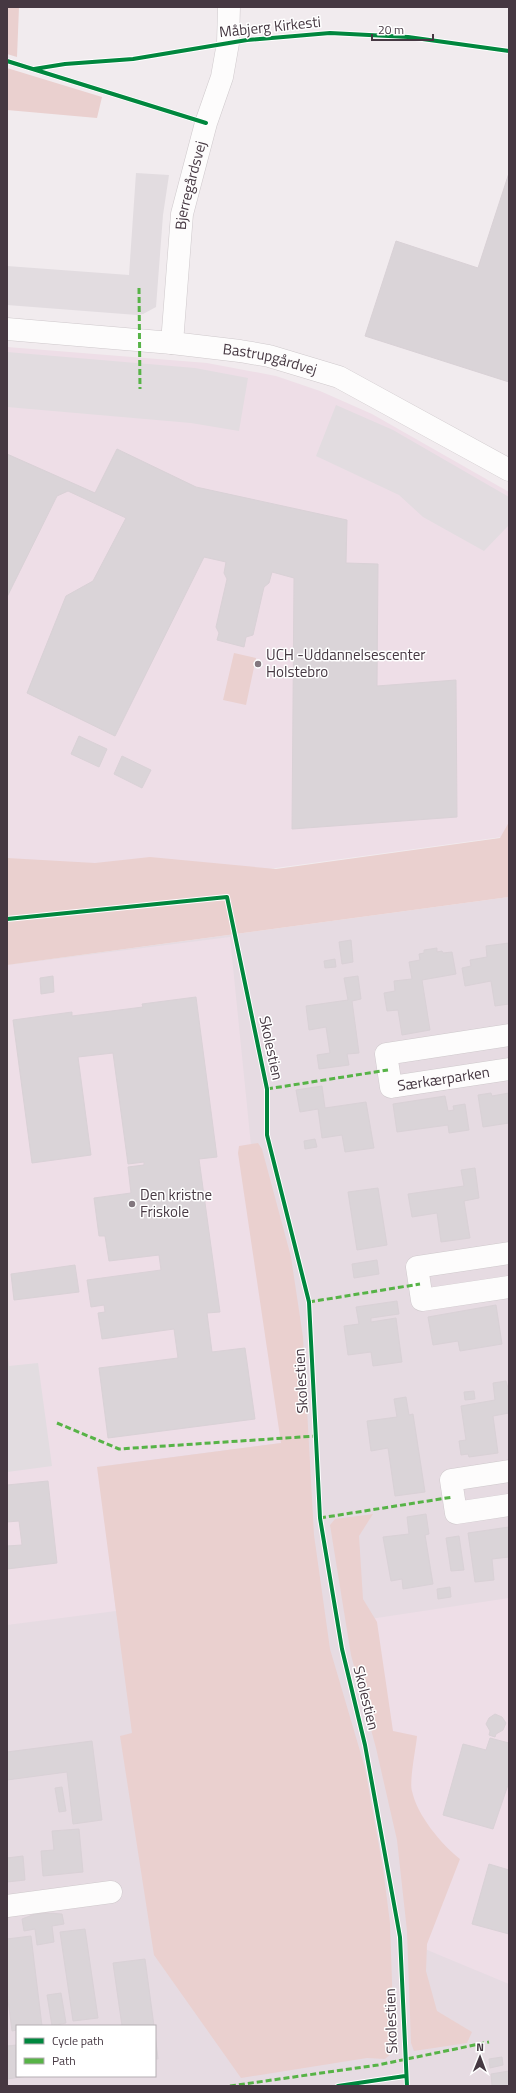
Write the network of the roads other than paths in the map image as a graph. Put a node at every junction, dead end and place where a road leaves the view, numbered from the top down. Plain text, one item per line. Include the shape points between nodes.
1 (229, 7) edge
2 (7, 329) edge
3 (172, 343) junction
4 (509, 470) edge
5 (509, 1035) edge
6 (509, 1069) edge
7 (509, 1253) edge
8 (509, 1287) edge
9 (509, 1471) edge
10 (509, 1505) edge
11 (111, 1892) dead end
12 (7, 1906) edge

1 - 3 street, Bjerregårdsvej via 228,42 222,77 206,123 182,214
2 - 3 street, Bastrupgårdvej
3 - 4 street, Bastrupgårdvej via 268,356 339,377
5 - 6 street, Særkærparken via 386,1054 391,1087
7 - 8 street via 417,1267 422,1300
9 - 10 street via 451,1480 456,1513
11 - 12 street

